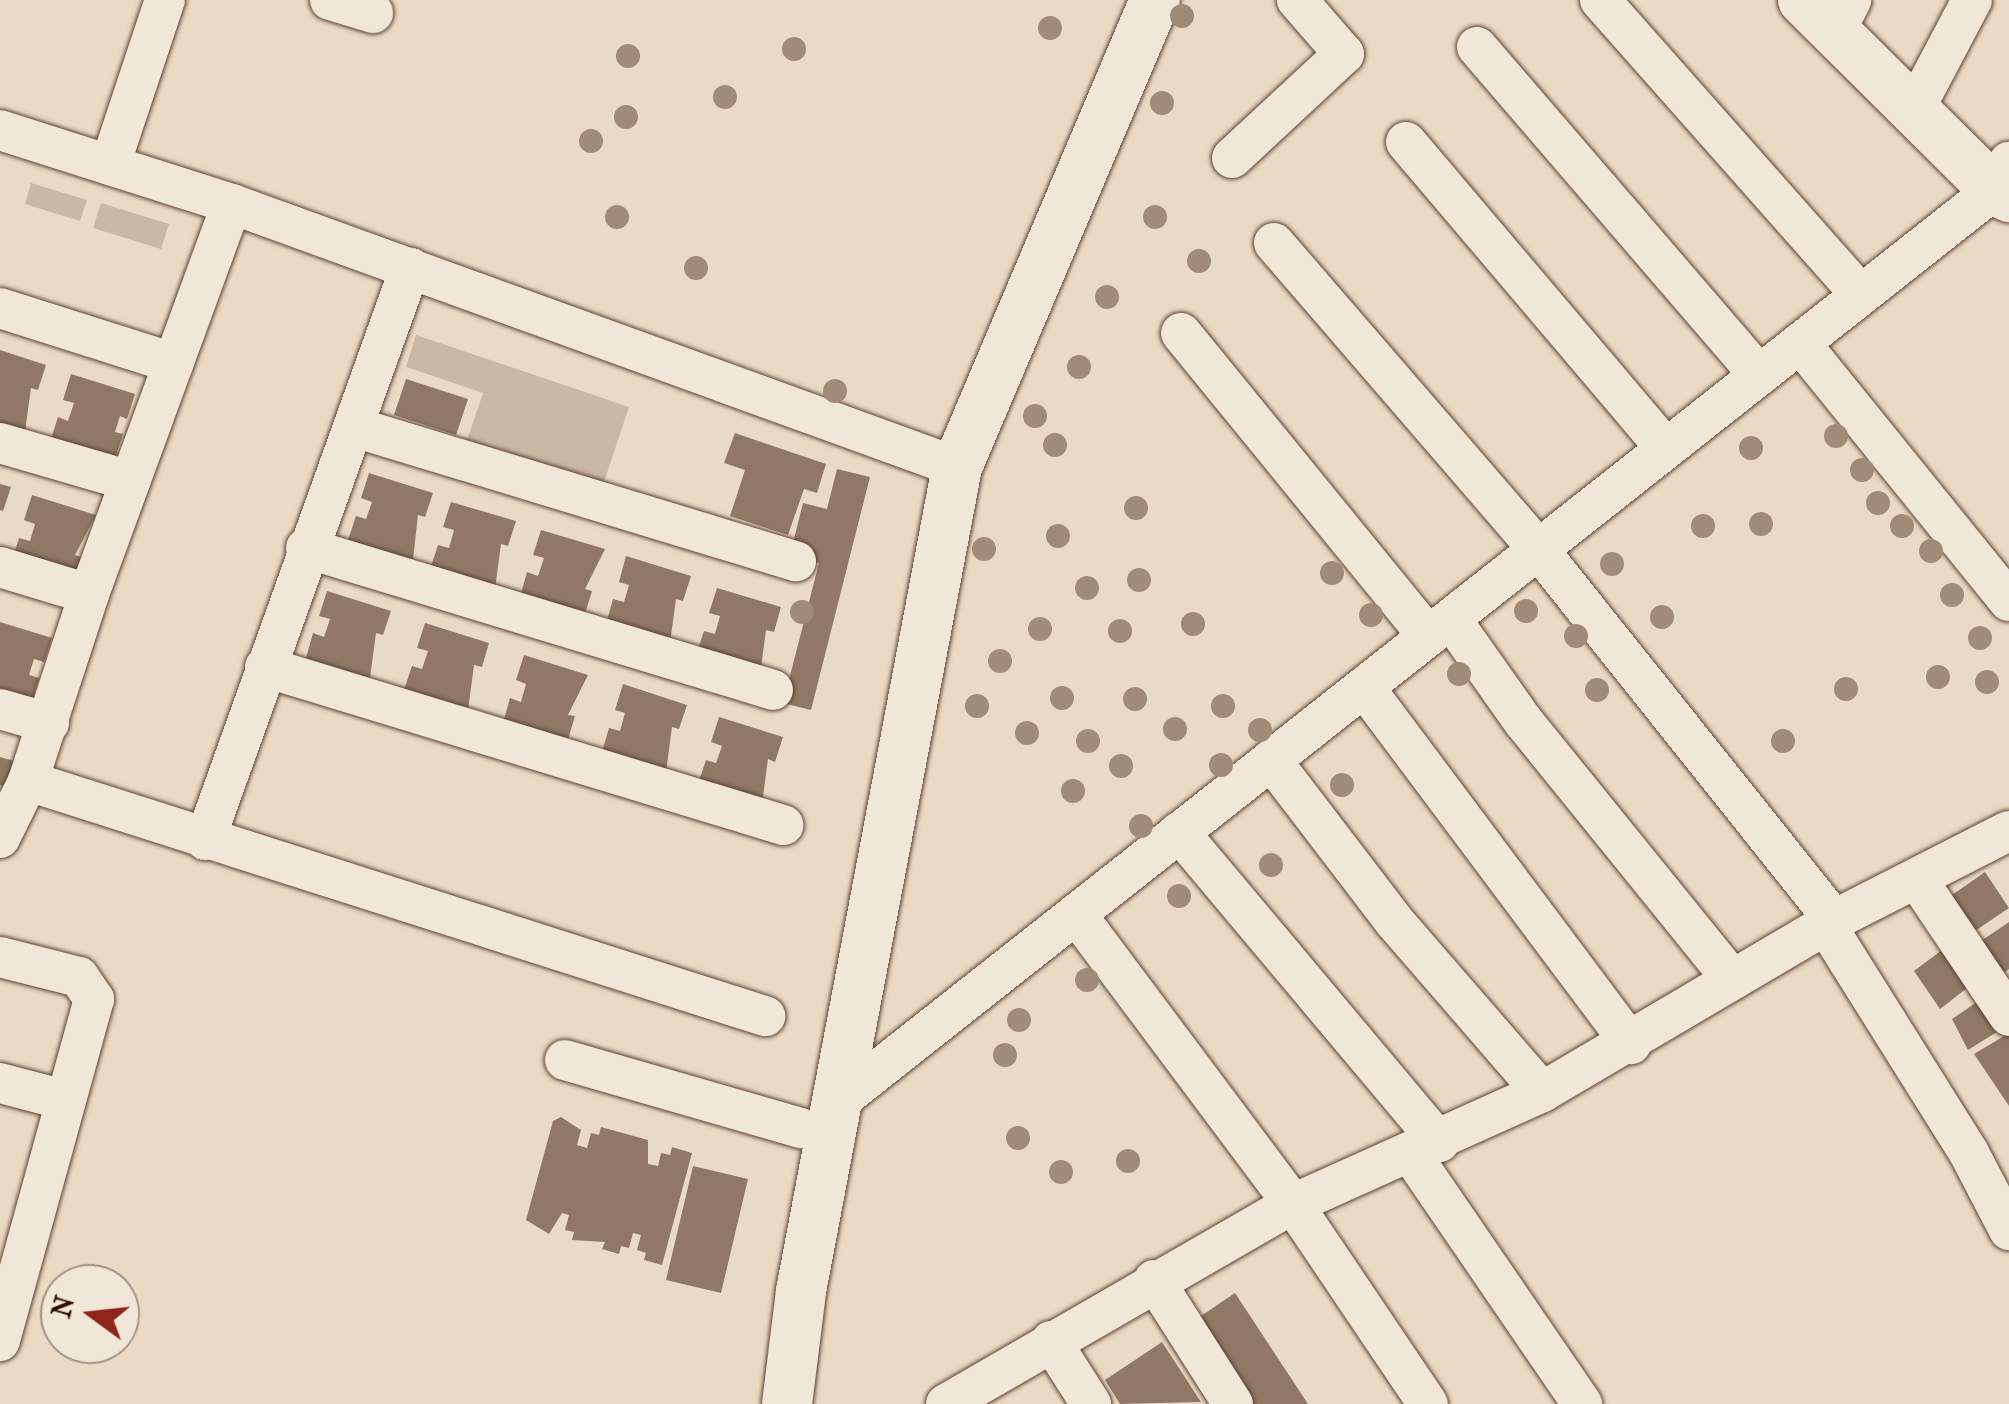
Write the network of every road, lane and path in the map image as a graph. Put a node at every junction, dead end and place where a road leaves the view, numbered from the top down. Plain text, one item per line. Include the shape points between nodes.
1 (165, 0) edge
2 (330, 0) edge
3 (1116, 0) edge
4 (1154, 0) edge
5 (1297, 0) edge
6 (1600, 0) edge
7 (1972, 0) edge
8 (1830, 11) edge
9 (373, 13) dead end
10 (1477, 46) dead end
11 (1914, 110) junction
12 (0, 130) edge
13 (1406, 142) dead end
14 (1232, 158) dead end
15 (110, 165) junction
16 (2004, 183) edge
17 (232, 204) junction
18 (1274, 243) dead end
19 (410, 268) junction
20 (1861, 295) junction
21 (0, 308) edge
22 (1181, 333) dead end
23 (1800, 343) junction
24 (174, 363) junction
25 (1759, 375) junction
26 (354, 426) junction
27 (0, 444) edge
28 (1666, 449) junction
29 (941, 461) junction
30 (131, 481) junction
31 (306, 548) junction
32 (1538, 549) junction
33 (796, 561) dead end
34 (0, 568) edge
35 (89, 594) junction
36 (2009, 601) edge
37 (1440, 628) junction
38 (265, 667) junction
39 (1364, 687) junction
40 (773, 690) dead end
41 (0, 709) edge
42 (48, 723) junction
43 (1271, 760) junction
44 (28, 781) junction
45 (783, 825) dead end
46 (2009, 831) edge
47 (1179, 832) junction
48 (0, 838) edge
49 (204, 840) junction
50 (1917, 879) junction
51 (1076, 914) junction
52 (1830, 923) junction
53 (0, 957) edge
54 (1733, 980) junction
55 (765, 1016) dead end
56 (2009, 1016) edge
57 (1630, 1044) junction
58 (565, 1060) dead end
59 (0, 1083) edge
60 (1542, 1092) junction
61 (66, 1100) junction
62 (820, 1114) junction
63 (1425, 1148) junction
64 (1293, 1204) junction
65 (16, 1229) edge
66 (2009, 1230) edge
67 (1154, 1280) junction
68 (1051, 1340) junction
69 (0, 1341) edge
70 (788, 1404) edge
71 (946, 1404) edge
72 (1091, 1404) edge
73 (1233, 1404) edge
74 (1428, 1404) edge
75 (1582, 1404) edge

1 - 15 street
2 - 9 street
3 - 29 street
4 - 29 street
5 - 14 street via 1344,54
6 - 20 street
7 - 11 street
8 - 11 street
10 - 25 street
11 - 16 street
12 - 15 street
13 - 28 street
15 - 17 street
16 - 20 street
17 - 19 street
17 - 24 street
18 - 32 street
19 - 26 street
19 - 29 street
20 - 23 street
21 - 24 street
22 - 37 street
23 - 25 street
23 - 36 street
24 - 30 street
25 - 28 street
26 - 31 street
26 - 33 street
27 - 30 street
28 - 32 street
29 - 62 street
30 - 35 street
31 - 38 street
31 - 40 street
32 - 37 street
32 - 52 street
34 - 35 street
35 - 42 street
37 - 39 street
37 - 54 street
38 - 45 street
38 - 49 street
39 - 43 street
39 - 57 street
41 - 42 street
42 - 44 street
43 - 47 street
43 - 60 street via 1394,921
44 - 48 street
44 - 49 street
46 - 50 street
47 - 51 street
47 - 63 street
49 - 55 street
50 - 52 street
50 - 56 street
51 - 62 street
51 - 64 street
52 - 54 street
52 - 66 street
53 - 61 street via 60,970 90,986 92,1020
54 - 57 street
57 - 60 street
58 - 62 street
59 - 61 street
60 - 63 street
61 - 65 street
62 - 70 street
63 - 64 street
63 - 75 street
64 - 67 street
64 - 74 street
65 - 69 street
67 - 68 street
67 - 73 street
68 - 71 street
68 - 72 street

